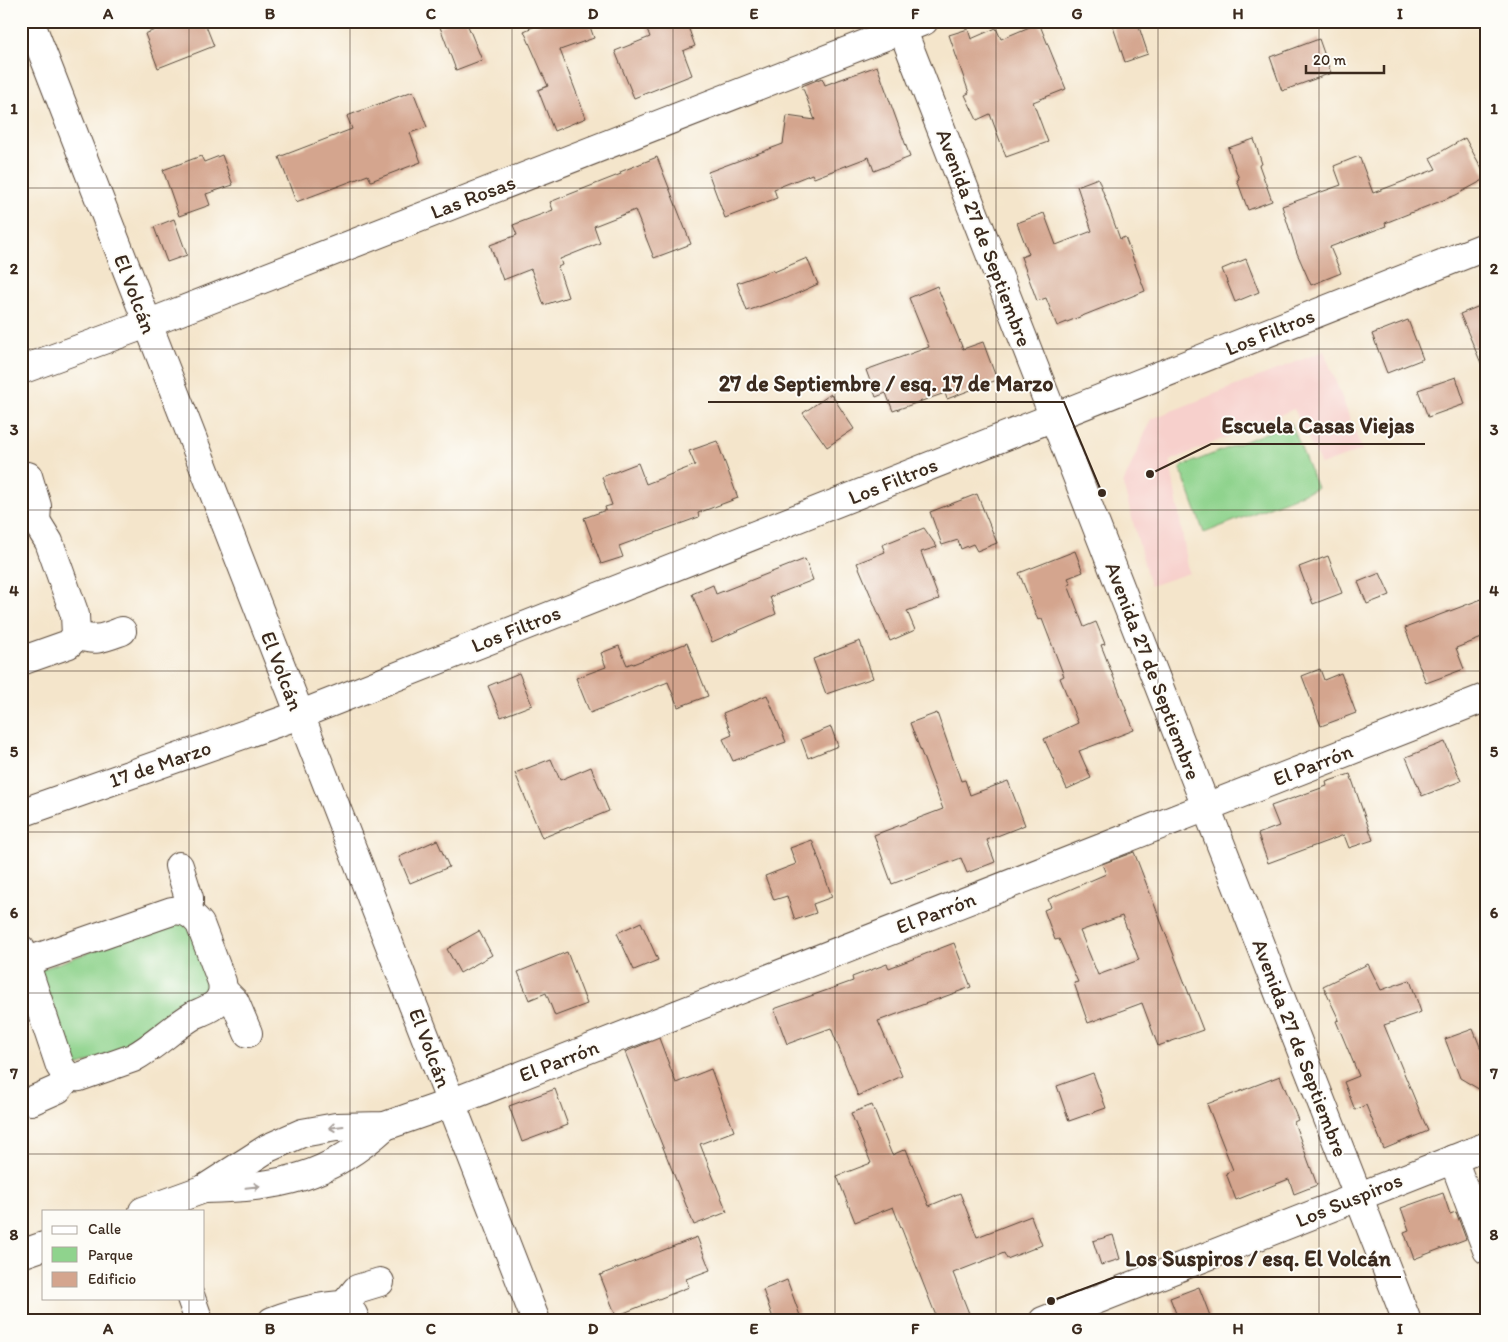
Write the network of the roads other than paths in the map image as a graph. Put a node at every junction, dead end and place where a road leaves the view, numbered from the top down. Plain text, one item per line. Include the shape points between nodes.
1 (30, 21) edge
2 (909, 24) edge
3 (1487, 246) edge
4 (147, 324) junction
5 (21, 370) edge
6 (1054, 417) junction
7 (28, 476) dead end
8 (29, 519) edge
9 (122, 631) dead end
10 (76, 635) junction
11 (21, 661) edge
12 (1487, 697) edge
13 (299, 715) junction
14 (1206, 807) junction
15 (21, 813) edge
16 (179, 866) dead end
17 (186, 911) junction
18 (23, 955) edge
19 (223, 990) junction
20 (248, 1033) dead end
21 (69, 1076) junction
22 (31, 1101) dead end
23 (451, 1103) junction
24 (385, 1126) junction
25 (1487, 1146) edge
26 (1453, 1159) junction
27 (204, 1189) junction
28 (1358, 1197) junction
29 (155, 1209) edge
30 (42, 1247) edge
31 (1487, 1250) edge
32 (21, 1254) edge
33 (380, 1282) dead end
34 (192, 1300) edge
35 (350, 1313) edge
36 (199, 1321) edge
37 (272, 1321) edge
38 (536, 1321) edge
39 (1043, 1321) edge
40 (1407, 1321) edge

1 - 4 street, El Volcán
2 - 4 street, Las Rosas
2 - 6 street, Avenida 27 de Septiembre
3 - 6 street, Los Filtros
4 - 5 street, Las Rosas
4 - 13 street, El Volcán
6 - 13 street, Los Filtros
6 - 14 street, Avenida 27 de Septiembre
7 - 8 street via 36,506
8 - 10 street via 49,542 75,615
9 - 10 street via 91,639
10 - 11 street via 69,644
12 - 14 street, El Parrón
13 - 15 street, 17 de Marzo
13 - 23 street, El Volcán
14 - 23 street, El Parrón
14 - 28 street, Avenida 27 de Septiembre
16 - 17 street via 189,898
17 - 18 street via 172,911
17 - 19 street via 200,924
18 - 21 street via 60,1066
19 - 20 street via 235,1002
19 - 21 street via 214,1005 178,1025 133,1058 79,1077
21 - 22 street via 58,1089
23 - 24 street, El Parrón
23 - 38 street, El Volcán
24 -> 27 street, El Parrón via 344,1126 302,1133 268,1148
27 -> 24 street, El Parrón via 256,1187 299,1179 345,1157
25 - 26 street, Los Suspiros
26 - 28 street, Los Suspiros
26 - 31 street
27 - 29 street, El Parrón
28 - 39 street, Los Suspiros
28 - 40 street, Avenida 27 de Septiembre
30 - 32 street
33 - 35 street via 357,1289
34 - 36 street
35 - 37 street via 328,1306

